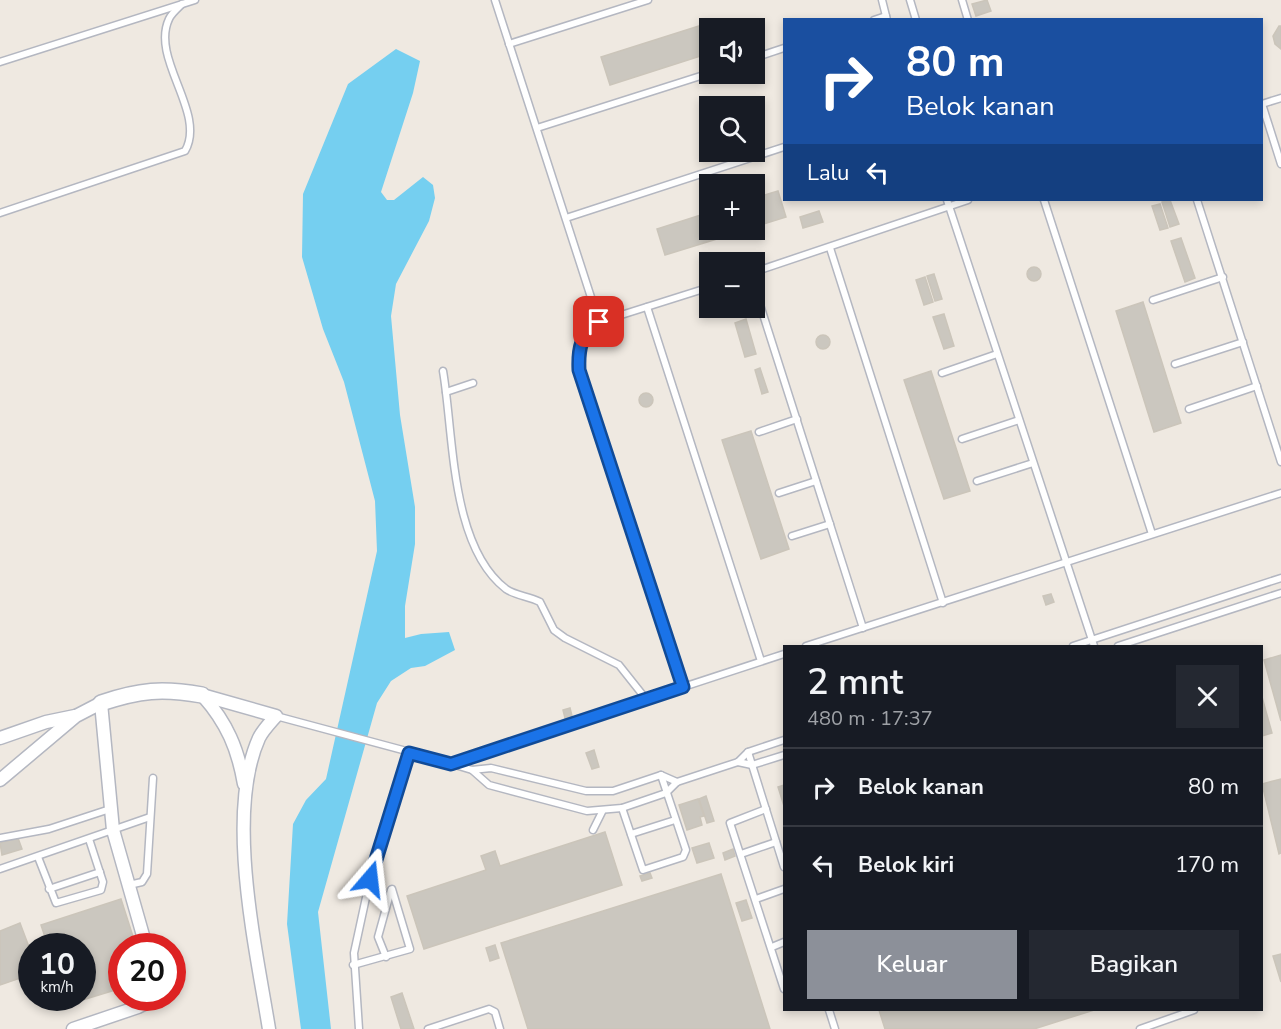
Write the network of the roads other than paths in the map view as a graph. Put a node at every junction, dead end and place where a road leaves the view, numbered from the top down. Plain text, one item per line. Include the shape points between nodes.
1 (195, 0) edge
2 (495, 0) edge
3 (648, 0) edge
4 (890, 0) edge
5 (910, 0) edge
6 (962, 0) edge
7 (882, 1) edge
8 (182, 4) junction
9 (886, 18) edge
10 (915, 18) edge
11 (967, 18) edge
12 (509, 44) junction
13 (783, 48) edge
14 (765, 54) edge
15 (0, 62) edge
16 (699, 76) edge
17 (1281, 98) edge
18 (1263, 104) edge
19 (1263, 107) edge
20 (537, 128) junction
21 (783, 147) edge
22 (1281, 164) edge
23 (1044, 201) edge
24 (1197, 201) edge
25 (948, 203) edge
26 (0, 213) edge
27 (566, 218) junction
28 (830, 248) junction
29 (765, 269) edge
30 (1223, 277) junction
31 (699, 290) edge
32 (1153, 300) dead end
33 (647, 307) junction
34 (764, 318) edge
35 (599, 322) junction
36 (1243, 342) junction
37 (997, 354) junction
38 (1175, 364) dead end
39 (442, 371) dead end
40 (942, 373) dead end
41 (473, 383) dead end
42 (1257, 386) junction
43 (446, 392) junction
44 (1189, 409) dead end
45 (797, 419) junction
46 (1019, 420) junction
47 (759, 432) dead end
48 (962, 439) dead end
49 (1281, 462) edge
50 (1033, 463) junction
51 (816, 481) junction
52 (977, 481) dead end
53 (779, 493) dead end
54 (1281, 493) edge
55 (830, 524) junction
56 (1152, 534) junction
57 (792, 536) dead end
58 (1066, 562) junction
59 (1281, 578) edge
60 (1281, 593) edge
61 (943, 603) junction
62 (863, 628) junction
63 (1094, 644) edge
64 (809, 645) edge
65 (1121, 645) edge
66 (783, 654) edge
67 (761, 661) junction
68 (683, 687) junction
69 (202, 695) junction
70 (646, 699) junction
71 (101, 703) junction
72 (76, 716) junction
73 (276, 716) junction
74 (0, 738) edge
75 (783, 740) edge
76 (748, 752) junction
77 (409, 753) junction
78 (783, 755) edge
79 (738, 762) junction
80 (451, 764) junction
81 (752, 765) junction
82 (472, 770) junction
83 (661, 775) junction
84 (153, 778) dead end
85 (0, 780) edge
86 (677, 782) junction
87 (246, 791) junction
88 (666, 793) junction
89 (622, 808) junction
90 (110, 809) junction
91 (766, 809) junction
92 (602, 812) junction
93 (150, 817) junction
94 (675, 820) junction
95 (113, 830) junction
96 (592, 830) dead end
97 (631, 834) junction
98 (0, 838) edge
99 (89, 839) junction
100 (776, 842) junction
101 (741, 854) junction
102 (38, 857) junction
103 (783, 864) edge
104 (0, 869) edge
105 (100, 872) junction
106 (129, 886) junction
107 (49, 889) junction
108 (783, 889) edge
109 (756, 899) junction
110 (142, 933) edge
111 (783, 942) edge
112 (772, 946) junction
113 (386, 957) junction
114 (353, 965) junction
115 (783, 985) edge
116 (127, 1011) edge
117 (829, 1011) edge
118 (1191, 1011) edge
119 (75, 1029) edge
120 (269, 1029) edge
121 (359, 1029) edge
122 (428, 1029) edge
123 (500, 1029) edge
124 (836, 1029) edge
125 (1140, 1029) edge

1 - 8 lane
2 - 12 lane
3 - 12 lane
4 - 7 lane
5 - 10 lane
6 - 11 lane
7 - 9 lane
8 - 15 lane
8 - 26 lane via 169,19 166,36 190,122 191,141 185,151
12 - 20 lane
13 - 14 lane
16 - 20 lane
17 - 18 lane
19 - 22 lane
20 - 27 lane
21 - 27 lane
23 - 56 lane
24 - 30 lane
25 - 28 lane
25 - 37 lane
27 - 35 lane
28 - 29 lane
28 - 61 lane
30 - 32 lane
30 - 36 lane
31 - 33 lane
33 - 35 lane
33 - 67 lane
34 - 45 lane
35 - 68 lane via 581,340 579,370
36 - 38 lane
36 - 42 lane
37 - 40 lane
37 - 46 lane
39 - 43 lane
41 - 43 lane
42 - 44 lane
42 - 49 lane
43 - 70 lane via 466,525 491,573 508,590 540,602 554,630 565,638 619,665
45 - 47 lane
45 - 51 lane
46 - 48 lane
46 - 50 lane
50 - 52 lane
50 - 58 lane
51 - 53 lane
51 - 55 lane
54 - 56 lane
55 - 57 lane
55 - 62 lane
56 - 58 lane
58 - 61 lane
58 - 63 lane
59 - 63 lane
60 - 65 lane
61 - 62 lane
62 - 64 lane
66 - 67 lane
67 - 68 lane
68 - 70 lane
69 - 71 street via 152,690
69 - 73 street
69 - 87 street via 237,748
70 - 80 lane
71 - 72 street
71 - 90 street
72 - 74 street
72 - 85 street
73 - 77 lane
73 - 87 street via 260,736
75 - 76 lane
76 - 79 lane
76 - 81 lane
77 - 80 lane
77 - 114 lane via 370,879
78 - 81 lane
79 - 81 lane
79 - 86 lane
80 - 82 lane
81 - 91 lane
82 - 83 lane via 491,768 586,791 613,791
82 - 92 lane via 489,785
83 - 86 lane
83 - 88 lane
84 - 93 lane
86 - 88 lane
87 - 120 street via 243,815 250,898
88 - 89 lane
88 - 94 lane
89 - 92 lane
89 - 97 lane
90 - 95 street
90 - 98 lane via 49,829
91 - 100 lane
91 - 101 lane via 731,821
92 - 96 lane
93 - 95 lane
93 - 106 lane via 146,878
94 - 97 lane
94 - 97 lane via 686,854 643,870
95 - 99 lane
95 - 106 street
99 - 102 lane
99 - 105 lane
100 - 101 lane
100 - 103 lane
101 - 109 lane
102 - 104 lane
102 - 107 lane
105 - 107 lane
105 - 107 lane via 101,890 60,904 53,900
106 - 110 street
108 - 109 lane
109 - 112 lane
111 - 112 lane
112 - 115 lane
113 - 113 lane via 378,937 392,889 410,949
113 - 114 lane
114 - 121 lane
116 - 119 street
117 - 124 lane
118 - 125 lane
122 - 123 lane via 489,1009 495,1012

